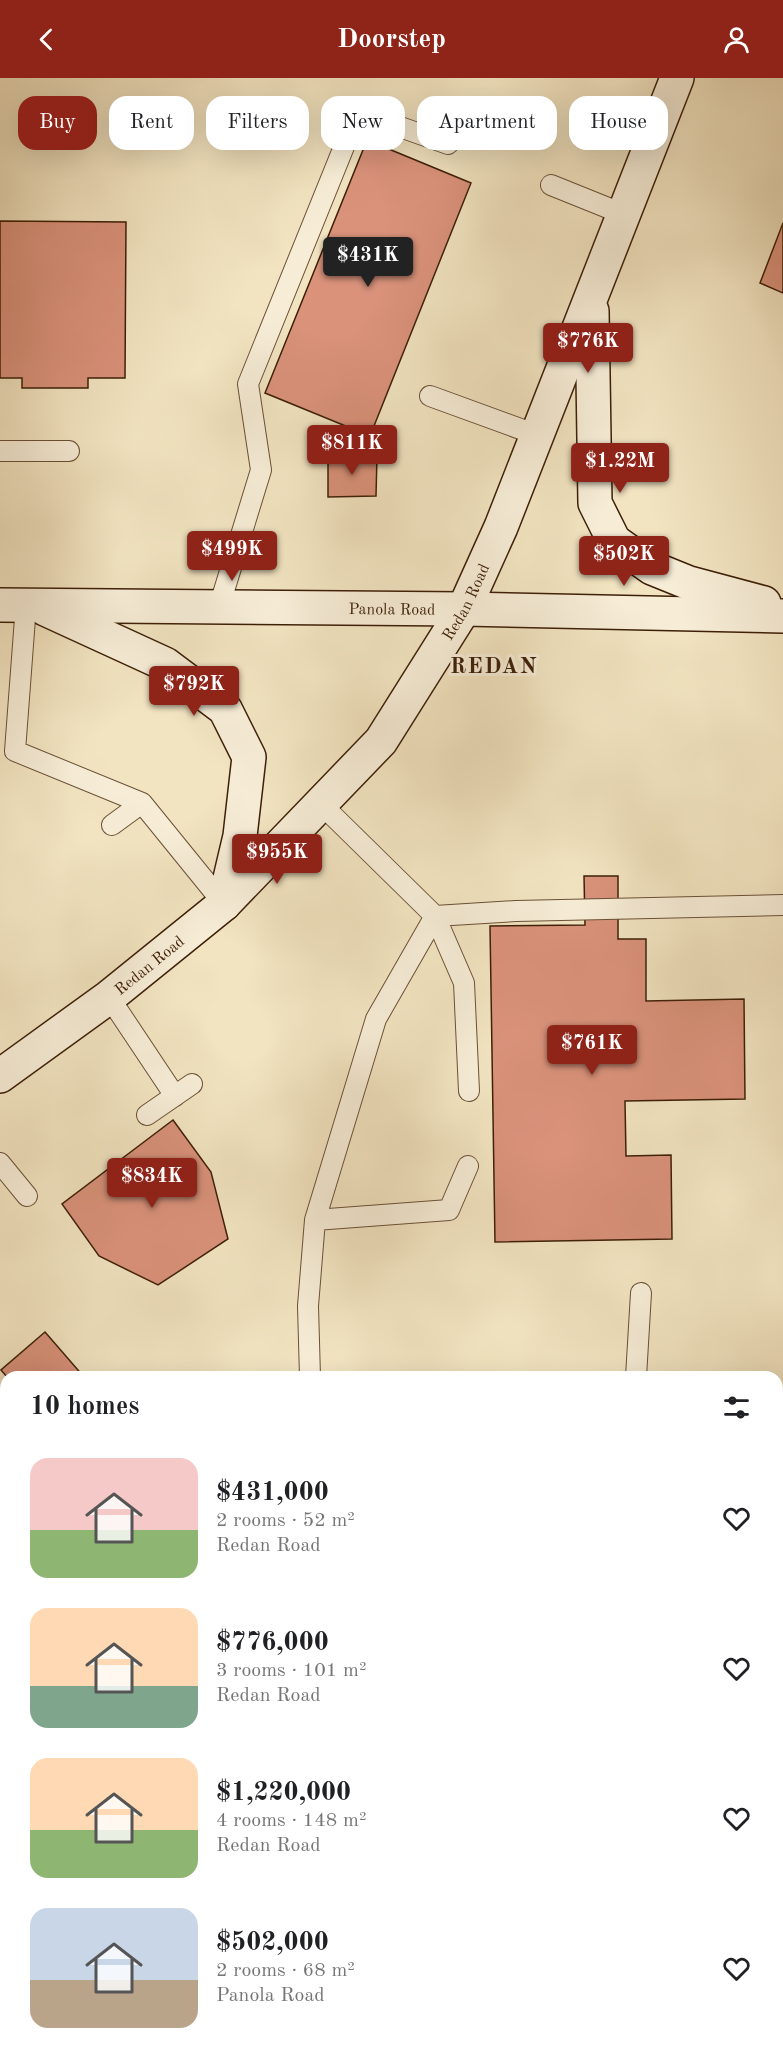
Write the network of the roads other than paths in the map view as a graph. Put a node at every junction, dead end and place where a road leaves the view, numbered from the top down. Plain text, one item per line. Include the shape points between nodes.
1 (677, 78) edge
2 (417, 133) edge
3 (551, 185) dead end
4 (623, 214) junction
5 (592, 295) junction
6 (430, 396) dead end
7 (537, 435) junction
8 (0, 451) edge
9 (69, 451) dead end
10 (20, 605) edge
11 (219, 607) junction
12 (783, 608) edge
13 (464, 609) junction
14 (783, 616) edge
15 (142, 803) junction
16 (321, 804) junction
17 (112, 825) dead end
18 (224, 904) junction
19 (783, 905) edge
20 (435, 916) junction
21 (109, 997) junction
22 (0, 1076) edge
23 (192, 1084) dead end
24 (469, 1091) dead end
25 (175, 1096) junction
26 (147, 1115) dead end
27 (0, 1163) edge
28 (468, 1166) dead end
29 (27, 1196) dead end
30 (315, 1220) junction
31 (641, 1293) dead end
32 (310, 1371) edge
33 (636, 1371) edge

1 - 4 main road, Redan Road
2 - 11 lane via 358,112 248,384 261,470
3 - 4 lane
4 - 5 main road, Redan Road
5 - 7 main road, Redan Road
5 - 12 main road via 595,503 614,541 652,568 689,583
6 - 7 lane
7 - 13 main road, Redan Road
8 - 9 lane
10 - 11 main road, Panola Road
10 - 15 lane via 15,751
10 - 18 main road via 165,664 225,709 249,757 240,836
11 - 13 main road, Panola Road
13 - 14 main road, Panola Road
13 - 16 main road, Redan Road via 381,741
15 - 17 lane
15 - 18 lane
16 - 18 main road, Redan Road
16 - 20 lane
18 - 21 main road, Redan Road
19 - 20 lane
20 - 24 lane via 464,982
20 - 30 lane via 376,1019
21 - 22 main road, Redan Road
21 - 25 lane
23 - 25 lane
25 - 26 lane
27 - 29 lane
28 - 30 lane via 449,1210
30 - 32 lane via 308,1306
31 - 33 lane

